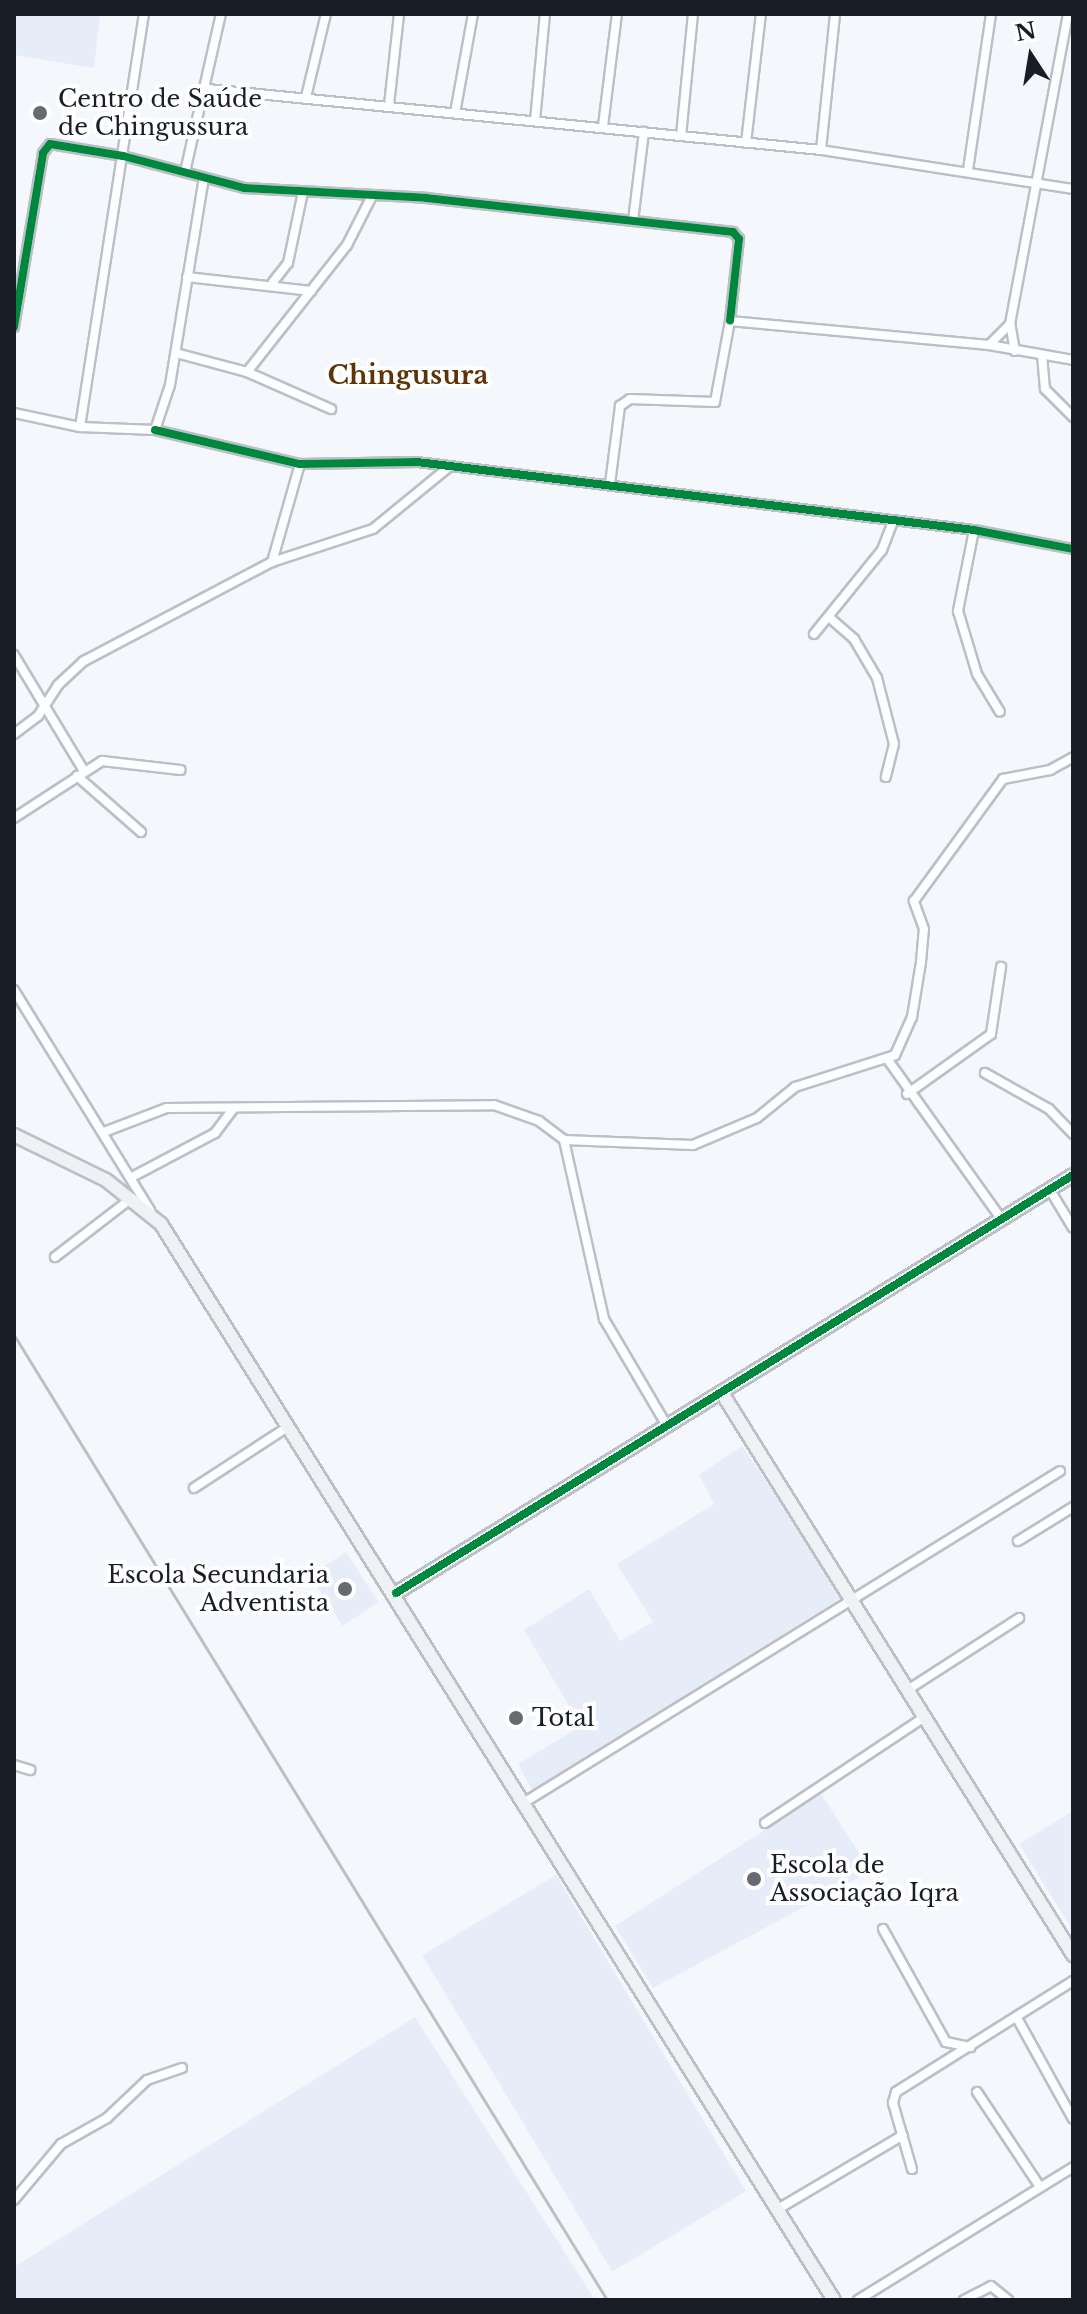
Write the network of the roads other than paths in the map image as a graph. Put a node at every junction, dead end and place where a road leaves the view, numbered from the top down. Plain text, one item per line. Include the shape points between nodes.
1 (144, 14) edge
2 (221, 14) edge
3 (326, 14) edge
4 (399, 14) edge
5 (473, 14) edge
6 (545, 14) edge
7 (617, 14) edge
8 (693, 14) edge
9 (761, 14) edge
10 (835, 14) edge
11 (991, 14) edge
12 (1068, 14) edge
13 (208, 89) junction
14 (306, 97) junction
15 (389, 105) junction
16 (455, 113) junction
17 (535, 121) junction
18 (603, 126) junction
19 (644, 132) junction
20 (681, 136) junction
21 (746, 143) junction
22 (821, 150) junction
23 (123, 156) junction
24 (968, 170) junction
25 (185, 172) junction
26 (204, 178) junction
27 (1036, 182) junction
28 (1073, 189) edge
29 (303, 192) junction
30 (372, 196) junction
31 (633, 221) junction
32 (187, 277) junction
33 (273, 282) junction
34 (311, 291) junction
35 (730, 321) junction
36 (1010, 324) junction
37 (14, 327) edge
38 (989, 345) junction
39 (1015, 351) junction
40 (176, 353) junction
41 (1042, 355) junction
42 (1073, 360) edge
43 (247, 372) junction
44 (331, 409) dead end
45 (14, 413) edge
46 (1073, 417) edge
47 (80, 427) junction
48 (155, 430) junction
49 (300, 464) junction
50 (450, 466) junction
51 (610, 484) junction
52 (892, 524) junction
53 (974, 530) junction
54 (1073, 549) edge
55 (272, 562) junction
56 (830, 618) junction
57 (814, 634) dead end
58 (14, 655) edge
59 (45, 706) junction
60 (1000, 712) dead end
61 (14, 734) edge
62 (1073, 757) edge
63 (180, 770) dead end
64 (80, 774) junction
65 (886, 777) dead end
66 (14, 818) edge
67 (141, 832) dead end
68 (1001, 967) dead end
69 (14, 990) edge
70 (17, 1001) edge
71 (888, 1060) junction
72 (985, 1073) dead end
73 (907, 1094) junction
74 (234, 1108) junction
75 (104, 1132) junction
76 (1073, 1134) edge
77 (14, 1135) edge
78 (564, 1140) junction
79 (1073, 1175) edge
80 (132, 1177) junction
81 (1050, 1190) junction
82 (132, 1198) junction
83 (150, 1210) junction
84 (1002, 1220) junction
85 (1073, 1228) edge
86 (55, 1257) dead end
87 (722, 1393) junction
88 (290, 1426) junction
89 (667, 1426) junction
90 (1060, 1471) dead end
91 (194, 1488) dead end
92 (1073, 1507) edge
93 (1018, 1541) dead end
94 (396, 1593) junction
95 (852, 1599) junction
96 (1019, 1618) dead end
97 (909, 1689) junction
98 (926, 1716) junction
99 (14, 1765) edge
100 (30, 1770) dead end
101 (525, 1802) junction
102 (765, 1823) dead end
103 (883, 1929) dead end
104 (1073, 1955) edge
105 (1073, 1981) edge
106 (1017, 2018) junction
107 (970, 2047) junction
108 (182, 2068) dead end
109 (977, 2092) dead end
110 (1073, 2119) edge
111 (903, 2135) junction
112 (1073, 2167) edge
113 (912, 2169) dead end
114 (1040, 2187) junction
115 (14, 2200) edge
116 (778, 2209) junction
117 (834, 2300) edge
118 (858, 2300) edge
119 (964, 2300) edge
120 (1008, 2300) edge

1 - 23 street
2 - 13 street
3 - 14 street
4 - 15 street
5 - 16 street
6 - 17 street
7 - 18 street
8 - 20 street
9 - 21 street
10 - 22 street
11 - 24 street
12 - 27 street
13 - 14 street
13 - 25 street
14 - 15 street
15 - 16 street
16 - 17 street
17 - 18 street
18 - 19 street
19 - 20 street
19 - 31 street
20 - 21 street
21 - 22 street
22 - 24 street
23 - 25 street
23 - 37 street via 46,147
23 - 47 street
24 - 27 street
25 - 26 street
26 - 29 street
26 - 32 street
27 - 28 street
27 - 36 street
29 - 30 street
29 - 33 street via 288,263
30 - 31 street
30 - 34 street via 347,245
31 - 35 street via 737,236
32 - 33 street
32 - 40 street
33 - 34 street
34 - 43 street
35 - 38 street
35 - 51 street via 715,402 630,399 620,406
36 - 38 street
36 - 39 street
38 - 39 street
39 - 41 street
40 - 43 street
40 - 48 street
41 - 42 street
41 - 46 street via 1045,389
43 - 44 street
45 - 47 street
47 - 48 street
48 - 49 street
49 - 50 street
49 - 55 street
50 - 51 street
50 - 55 street via 373,529
51 - 52 street
52 - 53 street
52 - 56 street via 882,550
53 - 54 street
53 - 60 street via 958,611 977,674
55 - 59 street via 84,661
56 - 57 street
56 - 65 street via 854,639 877,678 894,744
58 - 59 street
59 - 61 street
59 - 64 street
62 - 71 street via 1050,770 1003,779 940,858 914,901 924,929 916,996 905,1039
63 - 64 street via 109,760
64 - 66 street
64 - 67 street
68 - 73 street via 991,1034
69 - 70 street
70 - 75 street
71 - 73 street
71 - 78 street via 808,1082 757,1118 693,1145
72 - 76 street via 1049,1109
73 - 84 street
74 - 75 street via 167,1108
74 - 78 street via 494,1105 539,1121
74 - 80 street via 215,1133
75 - 80 street
77 - 82 street
78 - 89 street via 604,1319
79 - 81 street
80 - 83 street
81 - 84 street
81 - 85 street
82 - 83 street
82 - 86 street
83 - 88 street
84 - 87 street
87 - 89 street
87 - 95 street
88 - 91 street
88 - 94 street
89 - 94 street
90 - 95 street
92 - 93 street
94 - 101 street
95 - 97 street
95 - 101 street
96 - 97 street
97 - 98 street
98 - 102 street
98 - 104 street
99 - 100 street
101 - 116 street
103 - 107 street via 946,2042
105 - 106 street
106 - 107 street
106 - 110 street
107 - 111 street via 896,2092
108 - 115 street via 147,2080 107,2118 61,2144
109 - 114 street
111 - 113 street
111 - 116 street
112 - 114 street
114 - 118 street
116 - 117 street
119 - 120 street via 991,2286

